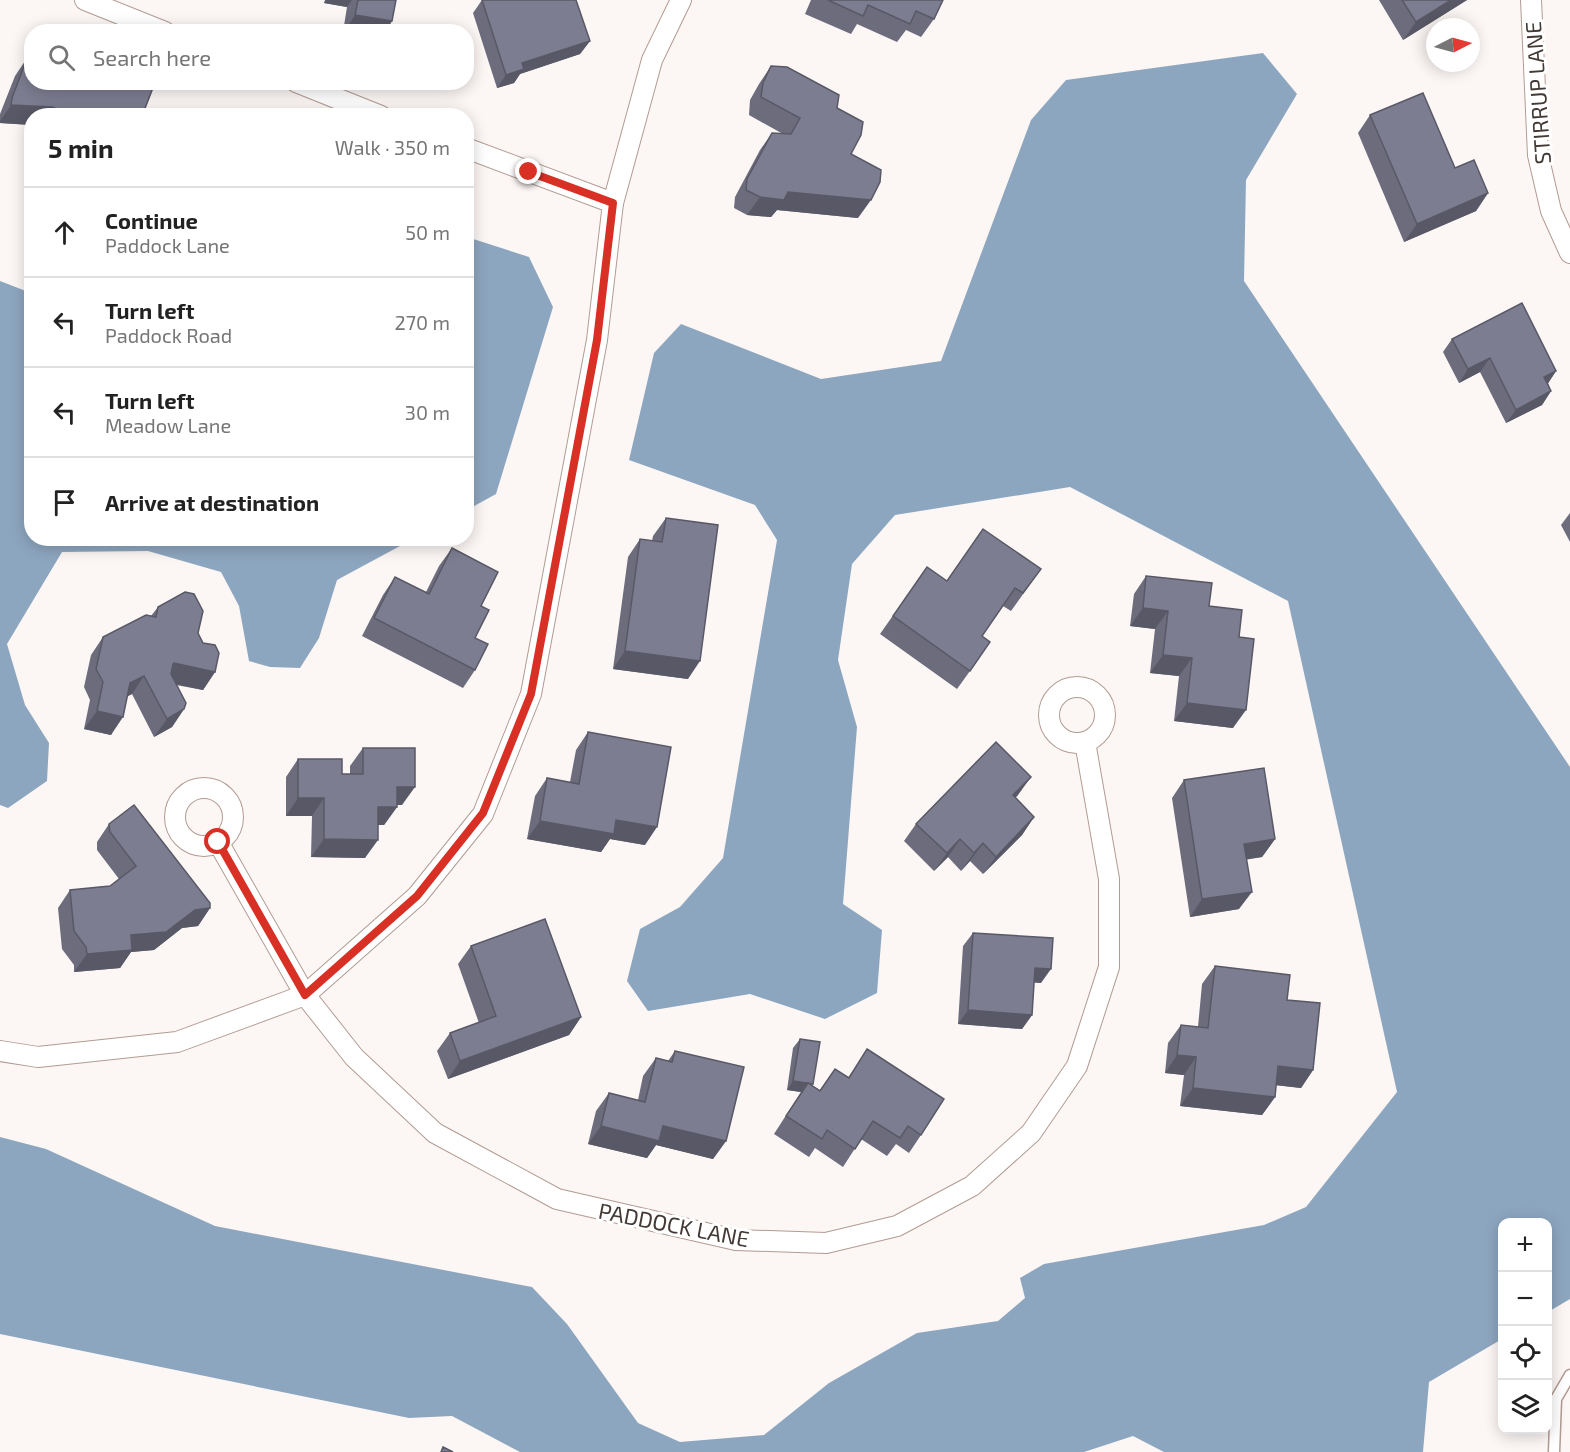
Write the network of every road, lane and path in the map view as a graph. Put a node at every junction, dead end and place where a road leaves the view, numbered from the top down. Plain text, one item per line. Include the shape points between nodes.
1 (85, 0) edge
2 (681, 0) edge
3 (1531, 0) edge
4 (145, 24) edge
5 (316, 90) edge
6 (361, 108) edge
7 (474, 151) edge
8 (613, 203) junction
9 (1570, 253) edge
10 (1085, 742) dead end
11 (218, 842) dead end
12 (305, 995) junction
13 (0, 1051) edge
14 (1570, 1375) edge
15 (1554, 1452) edge

1 - 4 street
2 - 8 street via 652,60
3 - 9 street, STIRRUP LANE via 1538,155 1551,211
5 - 6 street
7 - 8 street
8 - 12 street via 597,340 531,694 483,813 417,896
10 - 12 street, PADDOCK LANE via 1109,879 1109,966 1077,1066 1031,1133 972,1186 897,1227 826,1243 736,1240 557,1199 435,1133 354,1057
11 - 12 street, PADDOCK LANE
12 - 13 street via 177,1042 38,1057
14 - 15 lane via 1556,1399

